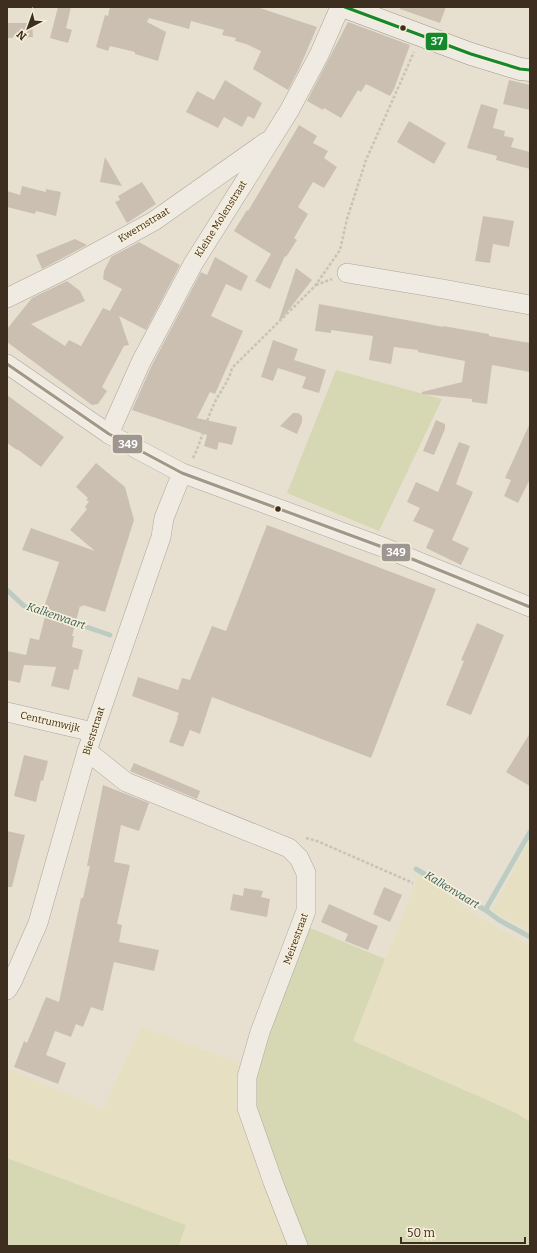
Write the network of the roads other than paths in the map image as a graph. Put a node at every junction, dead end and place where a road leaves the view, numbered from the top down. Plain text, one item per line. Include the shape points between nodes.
1 (351, 8) edge
2 (530, 70) edge
3 (272, 137) junction
4 (347, 273) dead end
5 (7, 298) edge
6 (530, 305) edge
7 (7, 364) edge
8 (109, 434) junction
9 (182, 472) junction
10 (530, 607) edge
11 (7, 712) edge
12 (93, 732) junction
13 (87, 751) junction
14 (7, 990) edge
15 (298, 1246) edge

1 - 2 main road via 471,54
1 - 3 street, Kleine Molenstraat via 319,55
3 - 5 street, Kwernstraat via 154,221
3 - 8 street, Kleine Molenstraat via 193,264 141,362
4 - 6 street
7 - 8 street
8 - 9 street
9 - 10 street via 385,548
9 - 12 street, Bieststraat via 164,518 161,537
11 - 12 street, Centrumwijk
12 - 13 street, Bieststraat
13 - 14 street, Bieststraat via 38,923
13 - 15 street, Meirestraat via 126,782 289,848 306,873 306,911 260,1032 247,1077 248,1108

